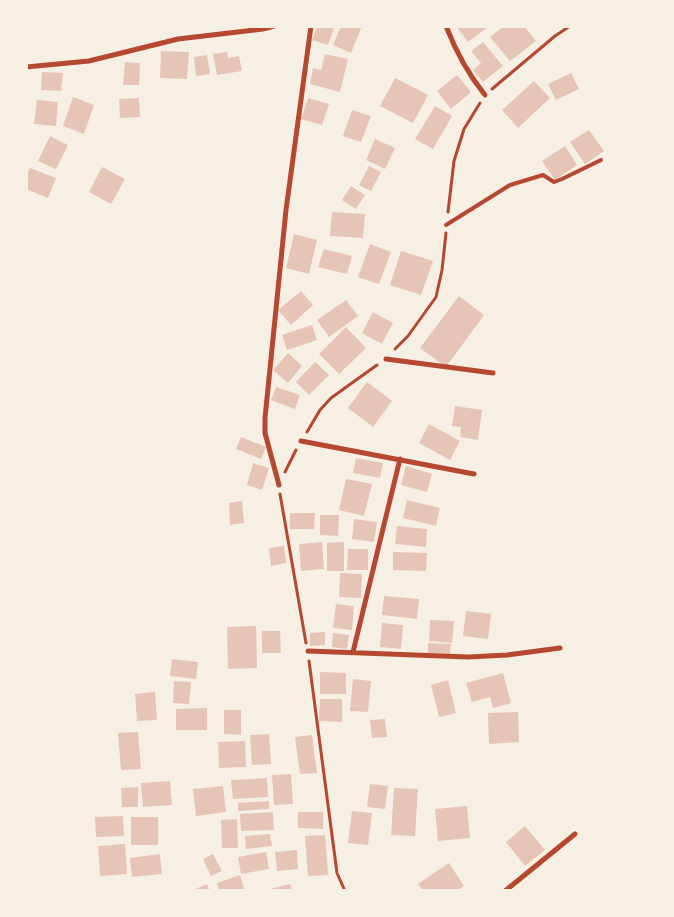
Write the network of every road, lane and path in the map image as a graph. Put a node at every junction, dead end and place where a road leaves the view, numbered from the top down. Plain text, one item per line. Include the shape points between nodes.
1 (274, 26) edge
2 (311, 26) edge
3 (446, 26) edge
4 (570, 26) edge
5 (26, 67) edge
6 (485, 95) junction
7 (602, 160) dead end
8 (446, 225) junction
9 (386, 359) junction
10 (493, 373) dead end
11 (301, 441) junction
12 (400, 459) junction
13 (474, 474) dead end
14 (279, 485) junction
15 (560, 648) dead end
16 (308, 651) junction
17 (352, 652) junction
18 (575, 834) dead end
19 (345, 891) edge
20 (505, 891) edge

1 - 5 street via 178,39 89,60
2 - 14 street via 286,210 265,418 265,433
3 - 6 street via 470,76
4 - 6 path
6 - 8 path via 464,129 454,160
7 - 8 lane via 562,180 554,182 543,175 510,185
8 - 9 path via 436,297 408,336
9 - 10 street
9 - 11 path via 331,398
11 - 12 street
11 - 14 path
12 - 13 street
12 - 17 street
14 - 16 path
15 - 17 street via 468,657
16 - 17 street
16 - 19 path via 337,873
18 - 20 street

